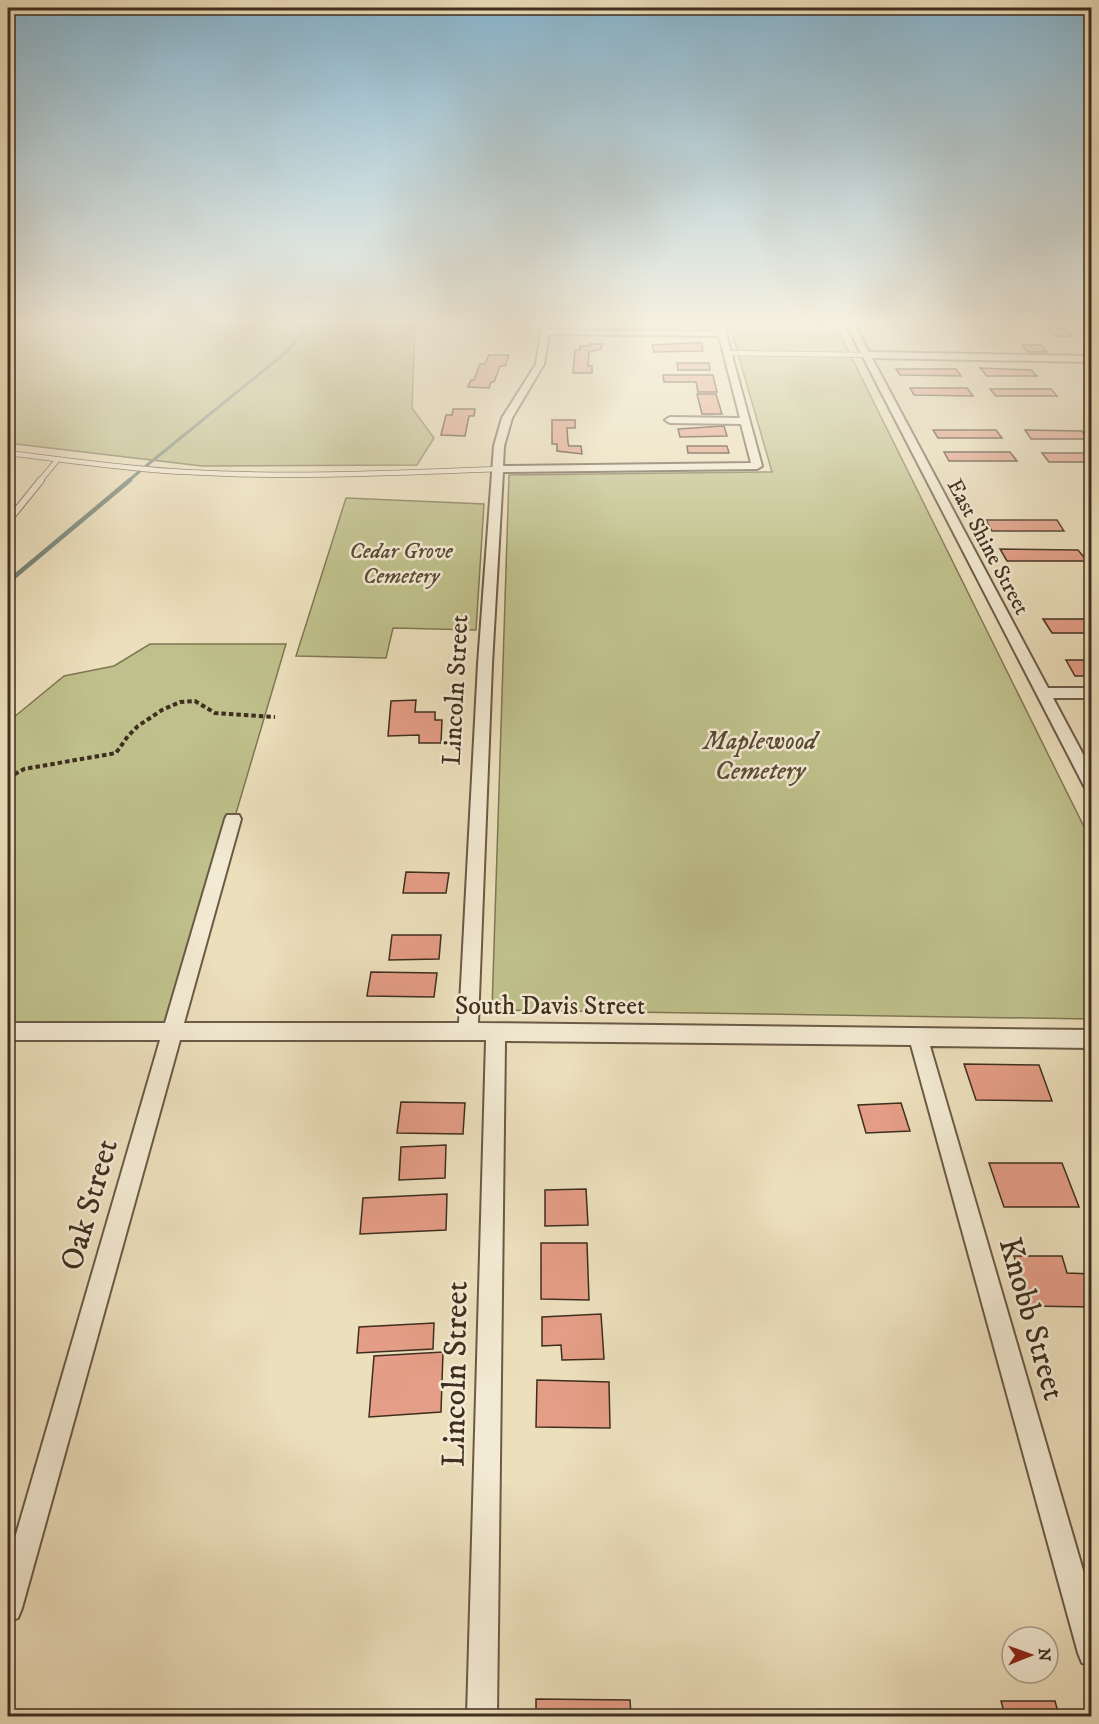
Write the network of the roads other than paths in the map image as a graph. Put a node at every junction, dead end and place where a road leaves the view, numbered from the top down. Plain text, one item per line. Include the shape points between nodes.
1 (514, 406) edge
2 (741, 406) edge
3 (892, 406) edge
4 (670, 420) dead end
5 (745, 421) junction
6 (8, 453) edge
7 (58, 459) junction
8 (497, 469) junction
9 (8, 521) edge
10 (1043, 693) junction
11 (1092, 693) edge
12 (1092, 786) edge
13 (233, 819) dead end
14 (172, 1030) junction
15 (8, 1031) edge
16 (496, 1032) junction
17 (468, 1033) junction
18 (918, 1037) junction
19 (1092, 1039) edge
20 (8, 1608) edge
21 (1092, 1653) edge
22 (482, 1716) edge

1 - 8 street, Lincoln Street via 499,446
2 - 5 street
3 - 10 street, East Shine Street
4 - 5 street
5 - 8 street via 758,466
6 - 7 lane
7 - 8 lane via 233,474
7 - 9 lane
8 - 17 street, Lincoln Street
10 - 11 street
10 - 12 street, East Shine Street
13 - 14 street, Oak Street
14 - 15 street, South Davis Street
14 - 17 street, South Davis Street
14 - 20 street, Oak Street
16 - 17 street, South Davis Street
16 - 18 street, South Davis Street
16 - 22 street, Lincoln Street
18 - 19 street, South Davis Street
18 - 21 street, Knobb Street

